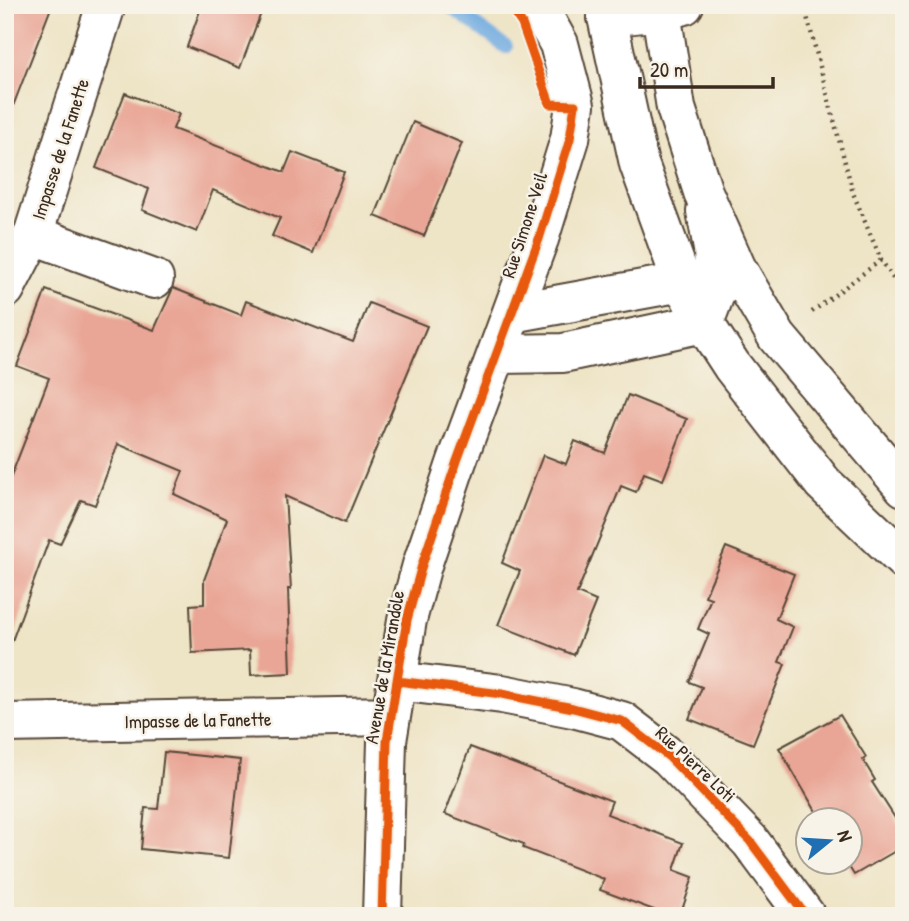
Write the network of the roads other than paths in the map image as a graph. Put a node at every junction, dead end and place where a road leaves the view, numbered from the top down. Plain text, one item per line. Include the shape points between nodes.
1 (106, 5) edge
2 (537, 5) edge
3 (668, 7) edge
4 (607, 11) edge
5 (703, 192) junction
6 (33, 235) junction
7 (155, 279) dead end
8 (5, 289) edge
9 (700, 300) junction
10 (512, 313) junction
11 (777, 337) junction
12 (497, 354) junction
13 (904, 487) edge
14 (904, 560) edge
15 (394, 699) junction
16 (5, 723) edge
17 (382, 916) edge
18 (806, 916) edge

1 - 6 street, Impasse de la Fanette
2 - 10 street, Rue Simone Veil via 559,44 575,105 570,139
3 - 4 street
3 - 5 street via 676,108
4 - 9 street via 639,164
5 - 9 street via 713,249
5 - 11 street via 736,267
6 - 7 street
6 - 8 street, Impasse de la Fanette
9 - 10 street
9 - 11 street
9 - 12 street via 563,353
9 - 14 street via 732,366 823,483
10 - 12 street, Rue Simone Veil
11 - 13 street
12 - 15 street, Avenue de la Mirandole via 422,565
15 - 16 street, Impasse de la Fanette
15 - 17 street, Avenue de la Mirandole via 387,741
15 - 18 street, Rue Pierre Loti via 502,694 622,721 668,757 750,841

